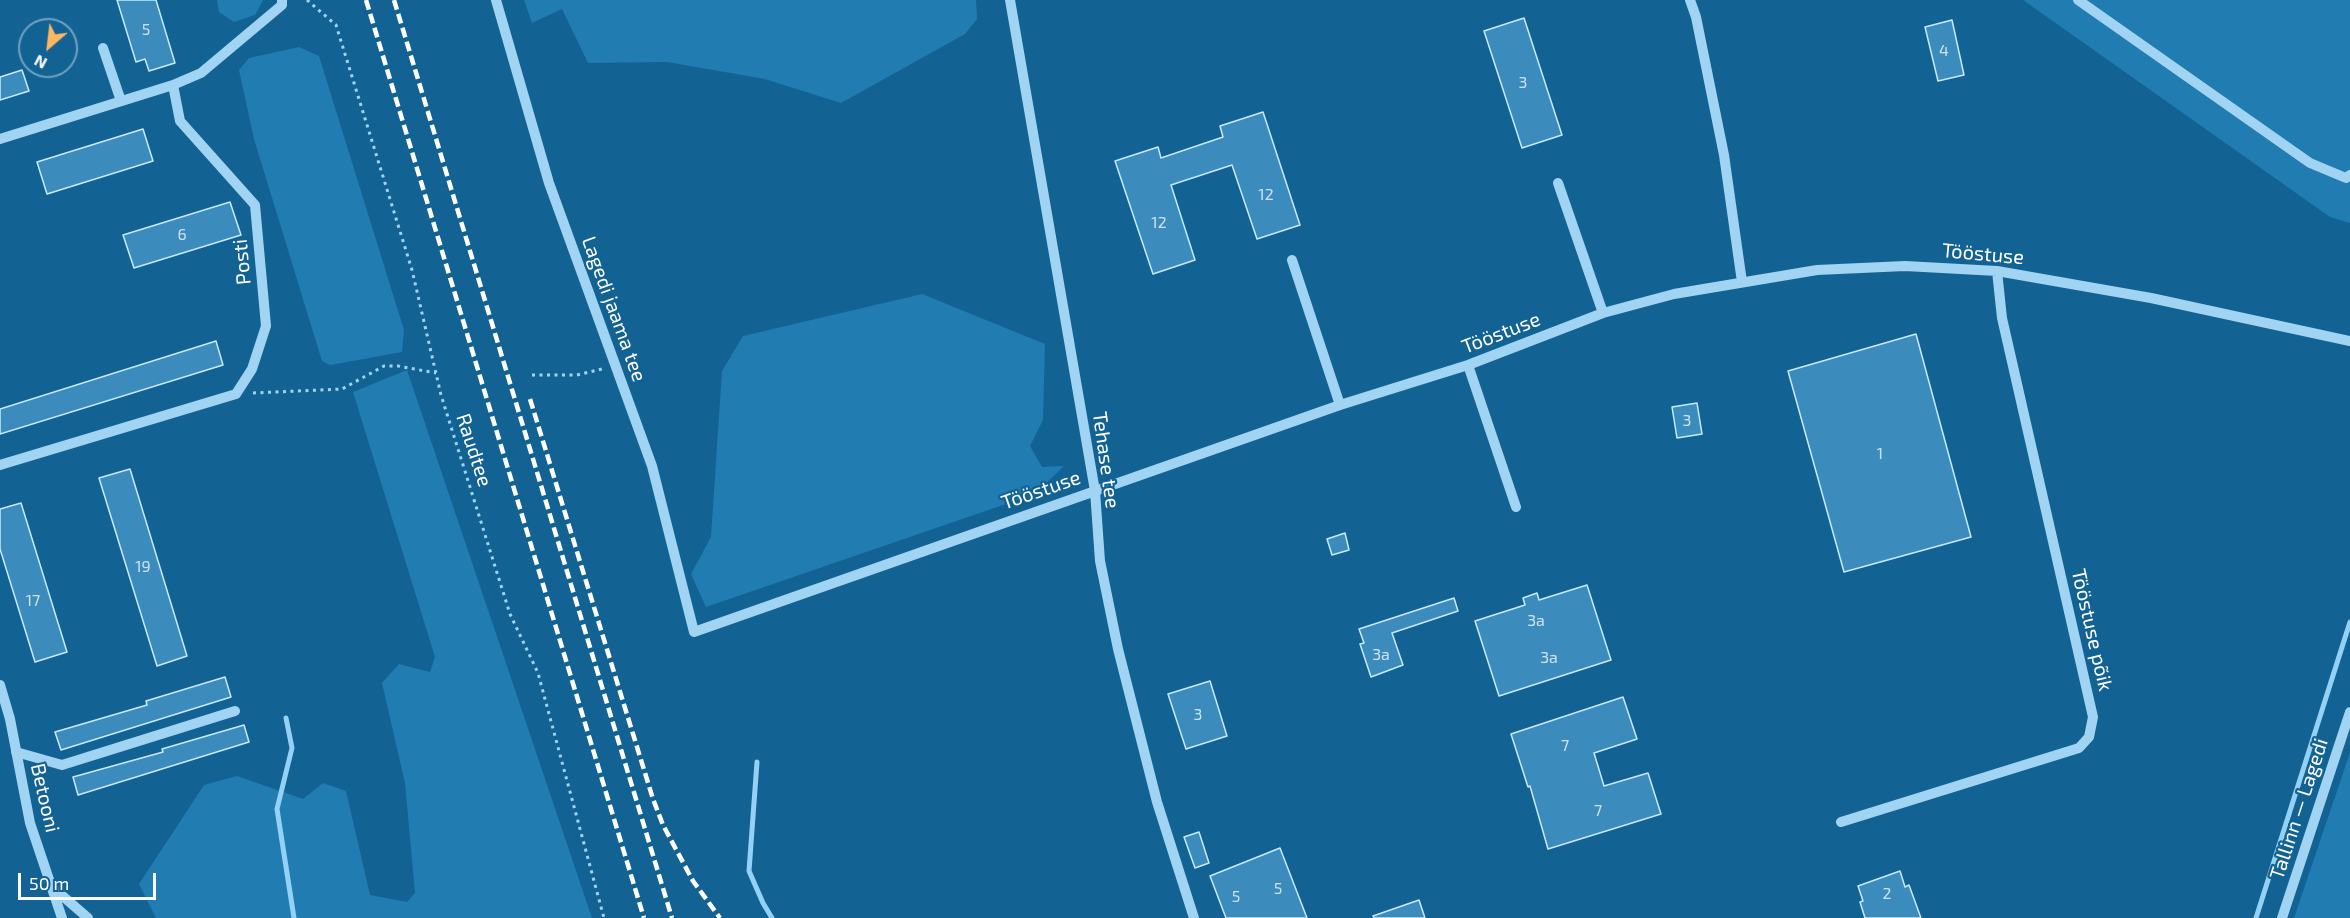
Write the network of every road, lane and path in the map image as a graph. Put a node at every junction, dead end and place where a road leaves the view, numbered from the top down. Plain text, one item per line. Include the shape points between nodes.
1 (282, 0) edge
2 (307, 0) edge
3 (496, 0) edge
4 (1010, 0) edge
5 (1690, 0) edge
6 (2078, 0) edge
7 (104, 48) dead end
8 (173, 85) junction
9 (121, 101) junction
10 (0, 139) edge
11 (2350, 175) edge
12 (1558, 183) dead end
13 (1292, 260) dead end
14 (1997, 272) junction
15 (1742, 282) junction
16 (1603, 313) junction
17 (2350, 340) edge
18 (1468, 365) junction
19 (616, 366) junction
20 (436, 374) junction
21 (532, 375) dead end
22 (236, 394) junction
23 (1340, 405) junction
24 (0, 465) edge
25 (1095, 491) junction
26 (1516, 507) dead end
27 (694, 632) joint
28 (0, 685) edge
29 (235, 711) dead end
30 (2350, 711) edge
31 (16, 752) junction
32 (1840, 822) dead end
33 (51, 886) junction
34 (62, 918) edge
35 (88, 918) edge
36 (604, 918) edge
37 (1194, 918) edge
38 (2282, 918) edge

1 - 8 street via 282,5 201,73
2 - 20 path, Raudtee via 336,25 412,270
3 - 19 street, Lagedi jaama tee via 549,183
4 - 25 street, Tehase tee
5 - 15 street via 1724,155
6 - 11 street via 2310,163 2346,178
7 - 9 street
8 - 9 street
8 - 22 street, Posti via 180,121 255,205 266,326 252,369
9 - 10 street
12 - 16 street
13 - 23 street
14 - 15 street, Tööstuse via 1905,266 1817,270
14 - 17 street, Tööstuse via 2151,298
14 - 32 street, Tööstuse põik via 2002,318 2093,717 2089,737 2079,748
15 - 16 street, Tööstuse via 1674,294
16 - 18 street, Tööstuse
18 - 23 street, Tööstuse
18 - 26 street
19 - 21 path via 577,375
19 - 27 street, Lagedi jaama tee via 652,466
20 - 22 path via 384,366 342,389
20 - 36 path, Raudtee via 510,614 538,673
22 - 24 street
23 - 25 street, Tööstuse
25 - 27 street, Tööstuse
25 - 37 street, Tehase tee via 1100,561 1118,649 1157,802
28 - 31 street, Betooni
29 - 31 street via 62,765
30 - 38 street, Tallinn — Lagedi
31 - 33 street, Betooni via 30,823
33 - 34 street, Betooni
33 - 35 street

